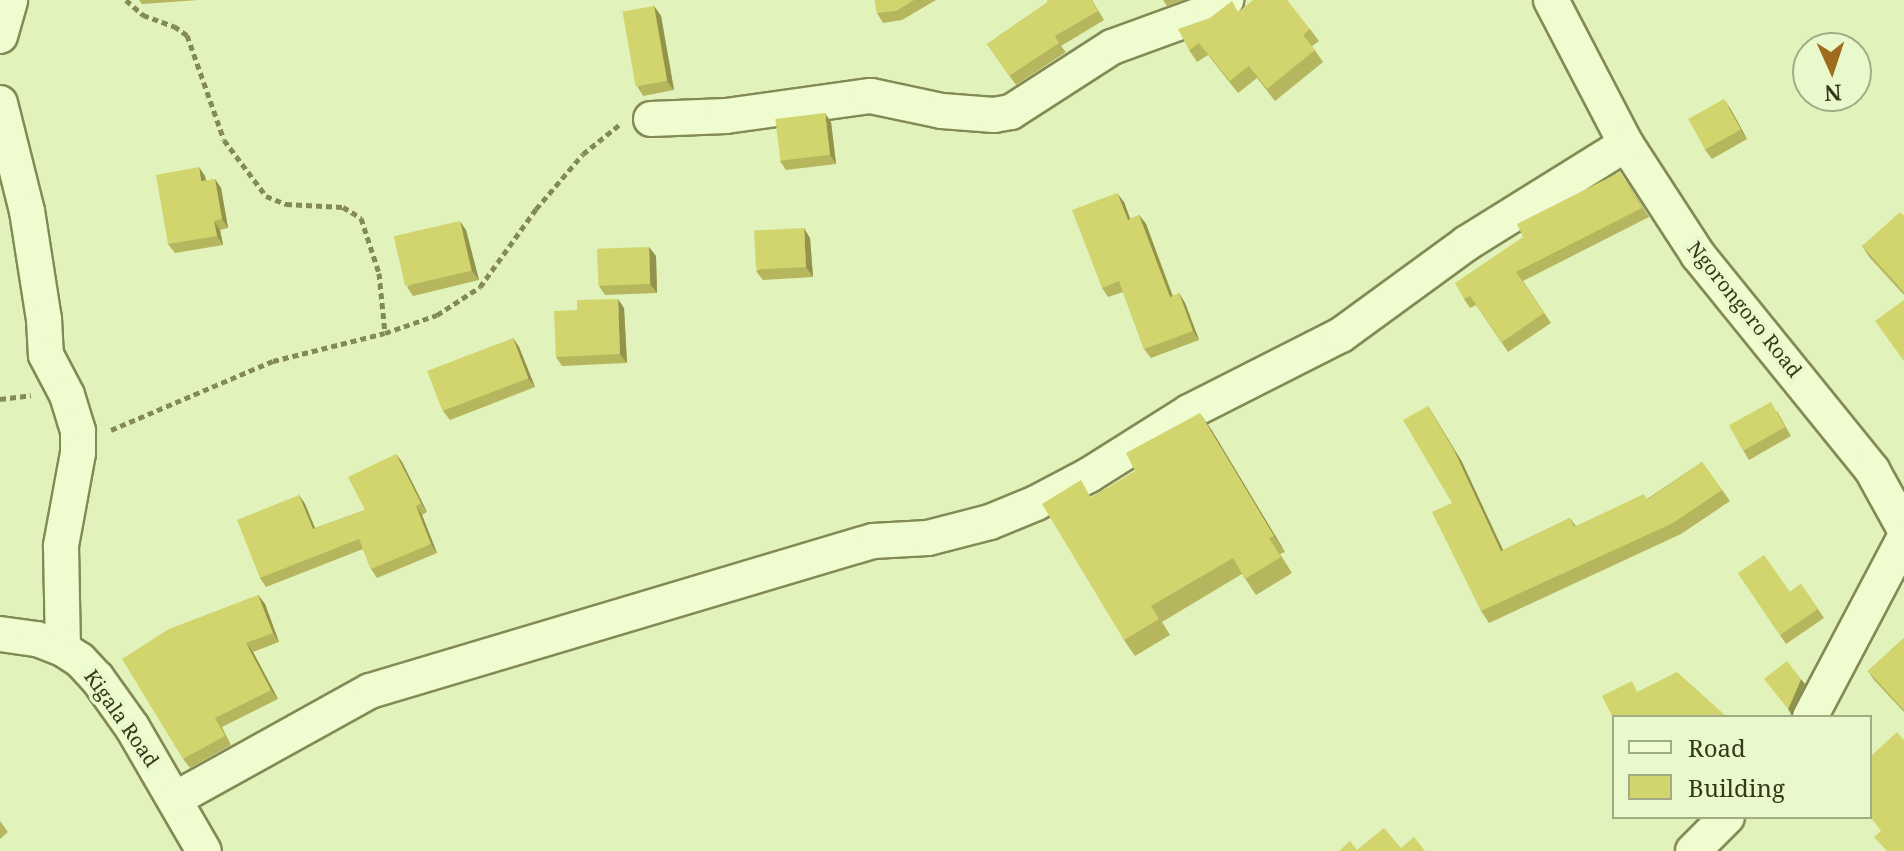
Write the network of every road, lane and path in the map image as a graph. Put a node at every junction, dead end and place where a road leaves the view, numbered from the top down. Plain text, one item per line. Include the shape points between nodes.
1 (10, 0) edge
2 (126, 0) edge
3 (1226, 0) edge
4 (1551, 0) edge
5 (0, 36) edge
6 (0, 103) edge
7 (651, 119) joint
8 (1626, 144) junction
9 (385, 333) junction
10 (78, 431) junction
11 (1904, 528) edge
12 (1904, 539) edge
13 (0, 634) edge
14 (63, 649) junction
15 (1811, 715) edge
16 (175, 799) junction
17 (1725, 819) edge
18 (204, 851) edge
19 (1693, 851) edge

1 - 5 street
2 - 9 path via 143,15 187,35 224,140 266,196 286,204 343,207 361,218 379,273
3 - 7 street via 1211,11 1112,47 1011,112 942,111 871,96 726,116
4 - 8 street, Ngorongoro Road
6 - 10 street via 27,211 46,355
7 - 9 path via 617,126 592,144 536,209 480,287 437,315
8 - 11 street, Ngorongoro Road via 1698,255 1872,470
8 - 16 street via 1467,243 1341,335 1189,412 1036,503 928,538 873,541 370,691
9 - 10 path via 273,361 123,428
10 - 14 street via 61,546
12 - 15 street
13 - 14 street, Kigala Road
14 - 16 street, Kigala Road via 97,678
16 - 18 street, Kigala Road
17 - 19 street

